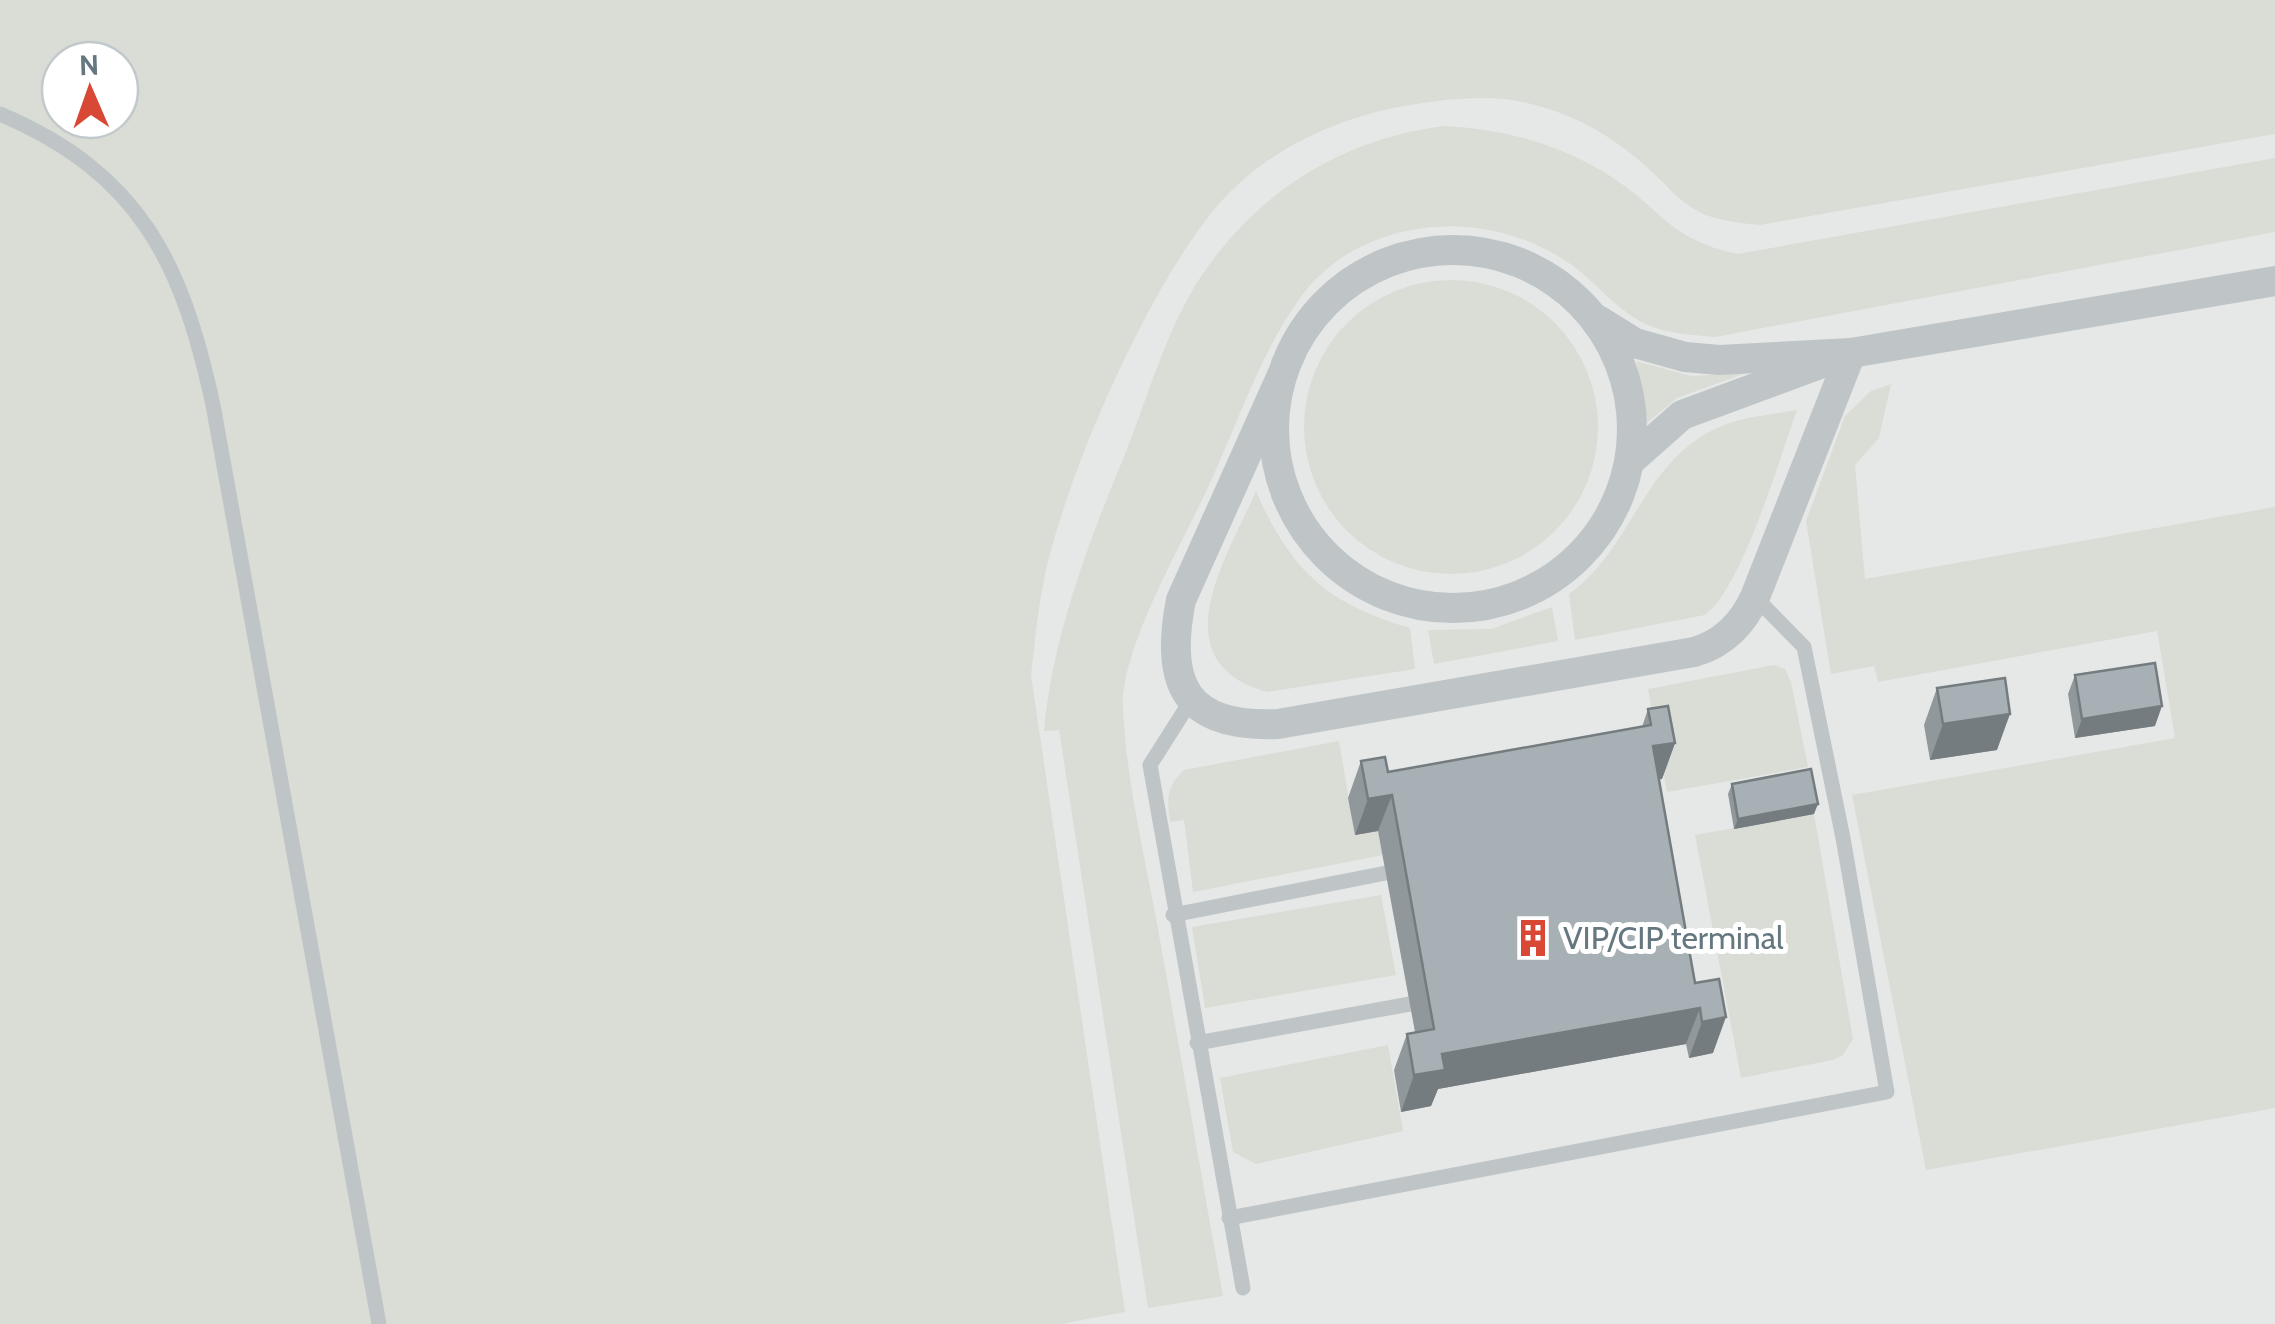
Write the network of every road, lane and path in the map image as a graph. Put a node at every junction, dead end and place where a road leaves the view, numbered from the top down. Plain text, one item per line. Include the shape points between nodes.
1 (0, 114) edge
2 (2275, 282) edge
3 (1592, 315) junction
4 (1851, 353) junction
5 (1283, 373) junction
6 (1630, 461) junction
7 (1755, 596) junction
8 (1190, 702) junction
9 (1386, 873) dead end
10 (1173, 915) junction
11 (1410, 1004) dead end
12 (1198, 1043) junction
13 (1229, 1218) junction
14 (1243, 1288) dead end
15 (379, 1324) edge

1 - 15 lane via 68,148 122,196 164,250 190,312 213,406
2 - 4 street
3 - 4 street via 1635,342 1685,357
3 - 5 street via 1570,293 1518,262 1456,250 1428,252 1374,268 1349,284 1309,323
3 - 6 street via 1610,341 1631,399
4 - 6 street via 1682,415
4 - 7 street
5 - 6 street via 1273,428 1293,510 1348,575 1398,600 1455,609 1516,598 1544,584 1609,520
5 - 8 street via 1181,600 1175,655
7 - 8 street via 1722,638 1694,652 1278,724 1234,722
7 - 13 lane via 1804,647 1887,1092
8 - 10 lane via 1150,765
9 - 10 lane
10 - 12 lane
11 - 12 lane
12 - 13 lane
13 - 14 lane

